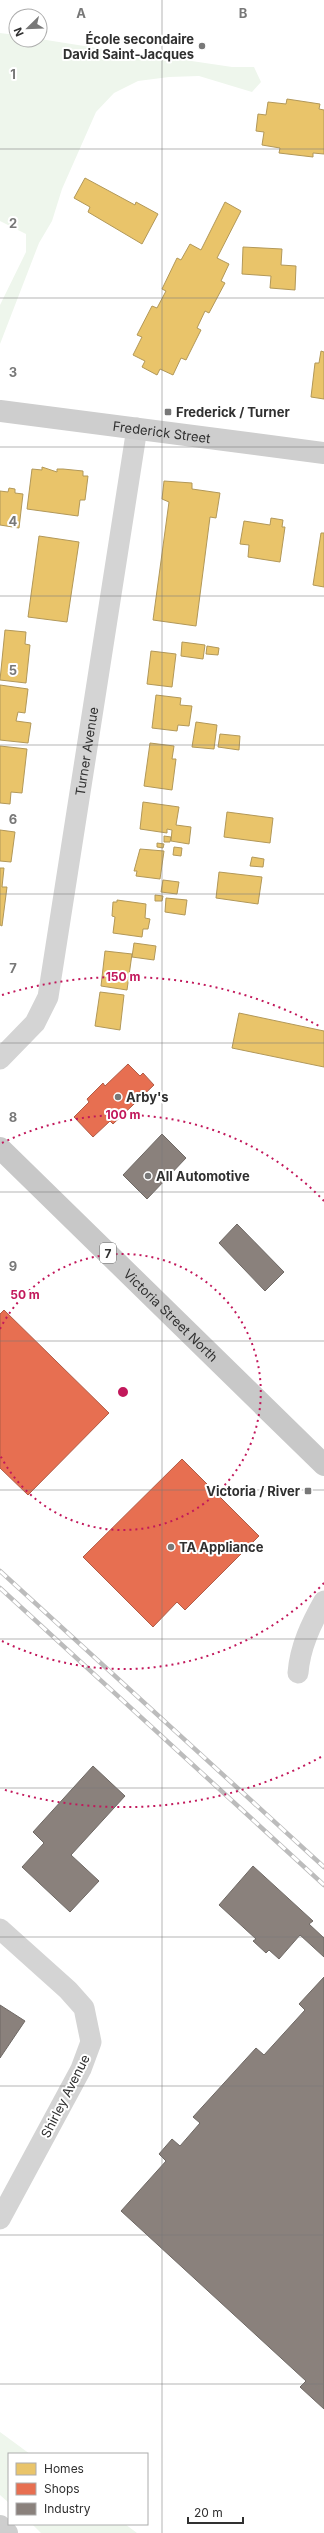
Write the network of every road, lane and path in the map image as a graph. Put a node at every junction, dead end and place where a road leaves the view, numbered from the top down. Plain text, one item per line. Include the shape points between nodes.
1 (0, 411) edge
2 (137, 428) junction
3 (324, 452) edge
4 (0, 1059) edge
5 (0, 1148) edge
6 (324, 1465) edge
7 (324, 1601) edge
8 (298, 1673) dead end
9 (0, 1929) edge
10 (0, 2219) edge
11 (0, 2526) edge
12 (8, 2533) edge

1 - 2 main road, Frederick Street
2 - 3 main road, Frederick Street
2 - 4 street, Turner Avenue via 48,997 35,1023
5 - 6 main road, Victoria Street North / 7
7 - 8 street via 311,1624 299,1657
9 - 10 street, Shirley Avenue via 68,1990 84,2008 91,2042 81,2069
11 - 12 main road

